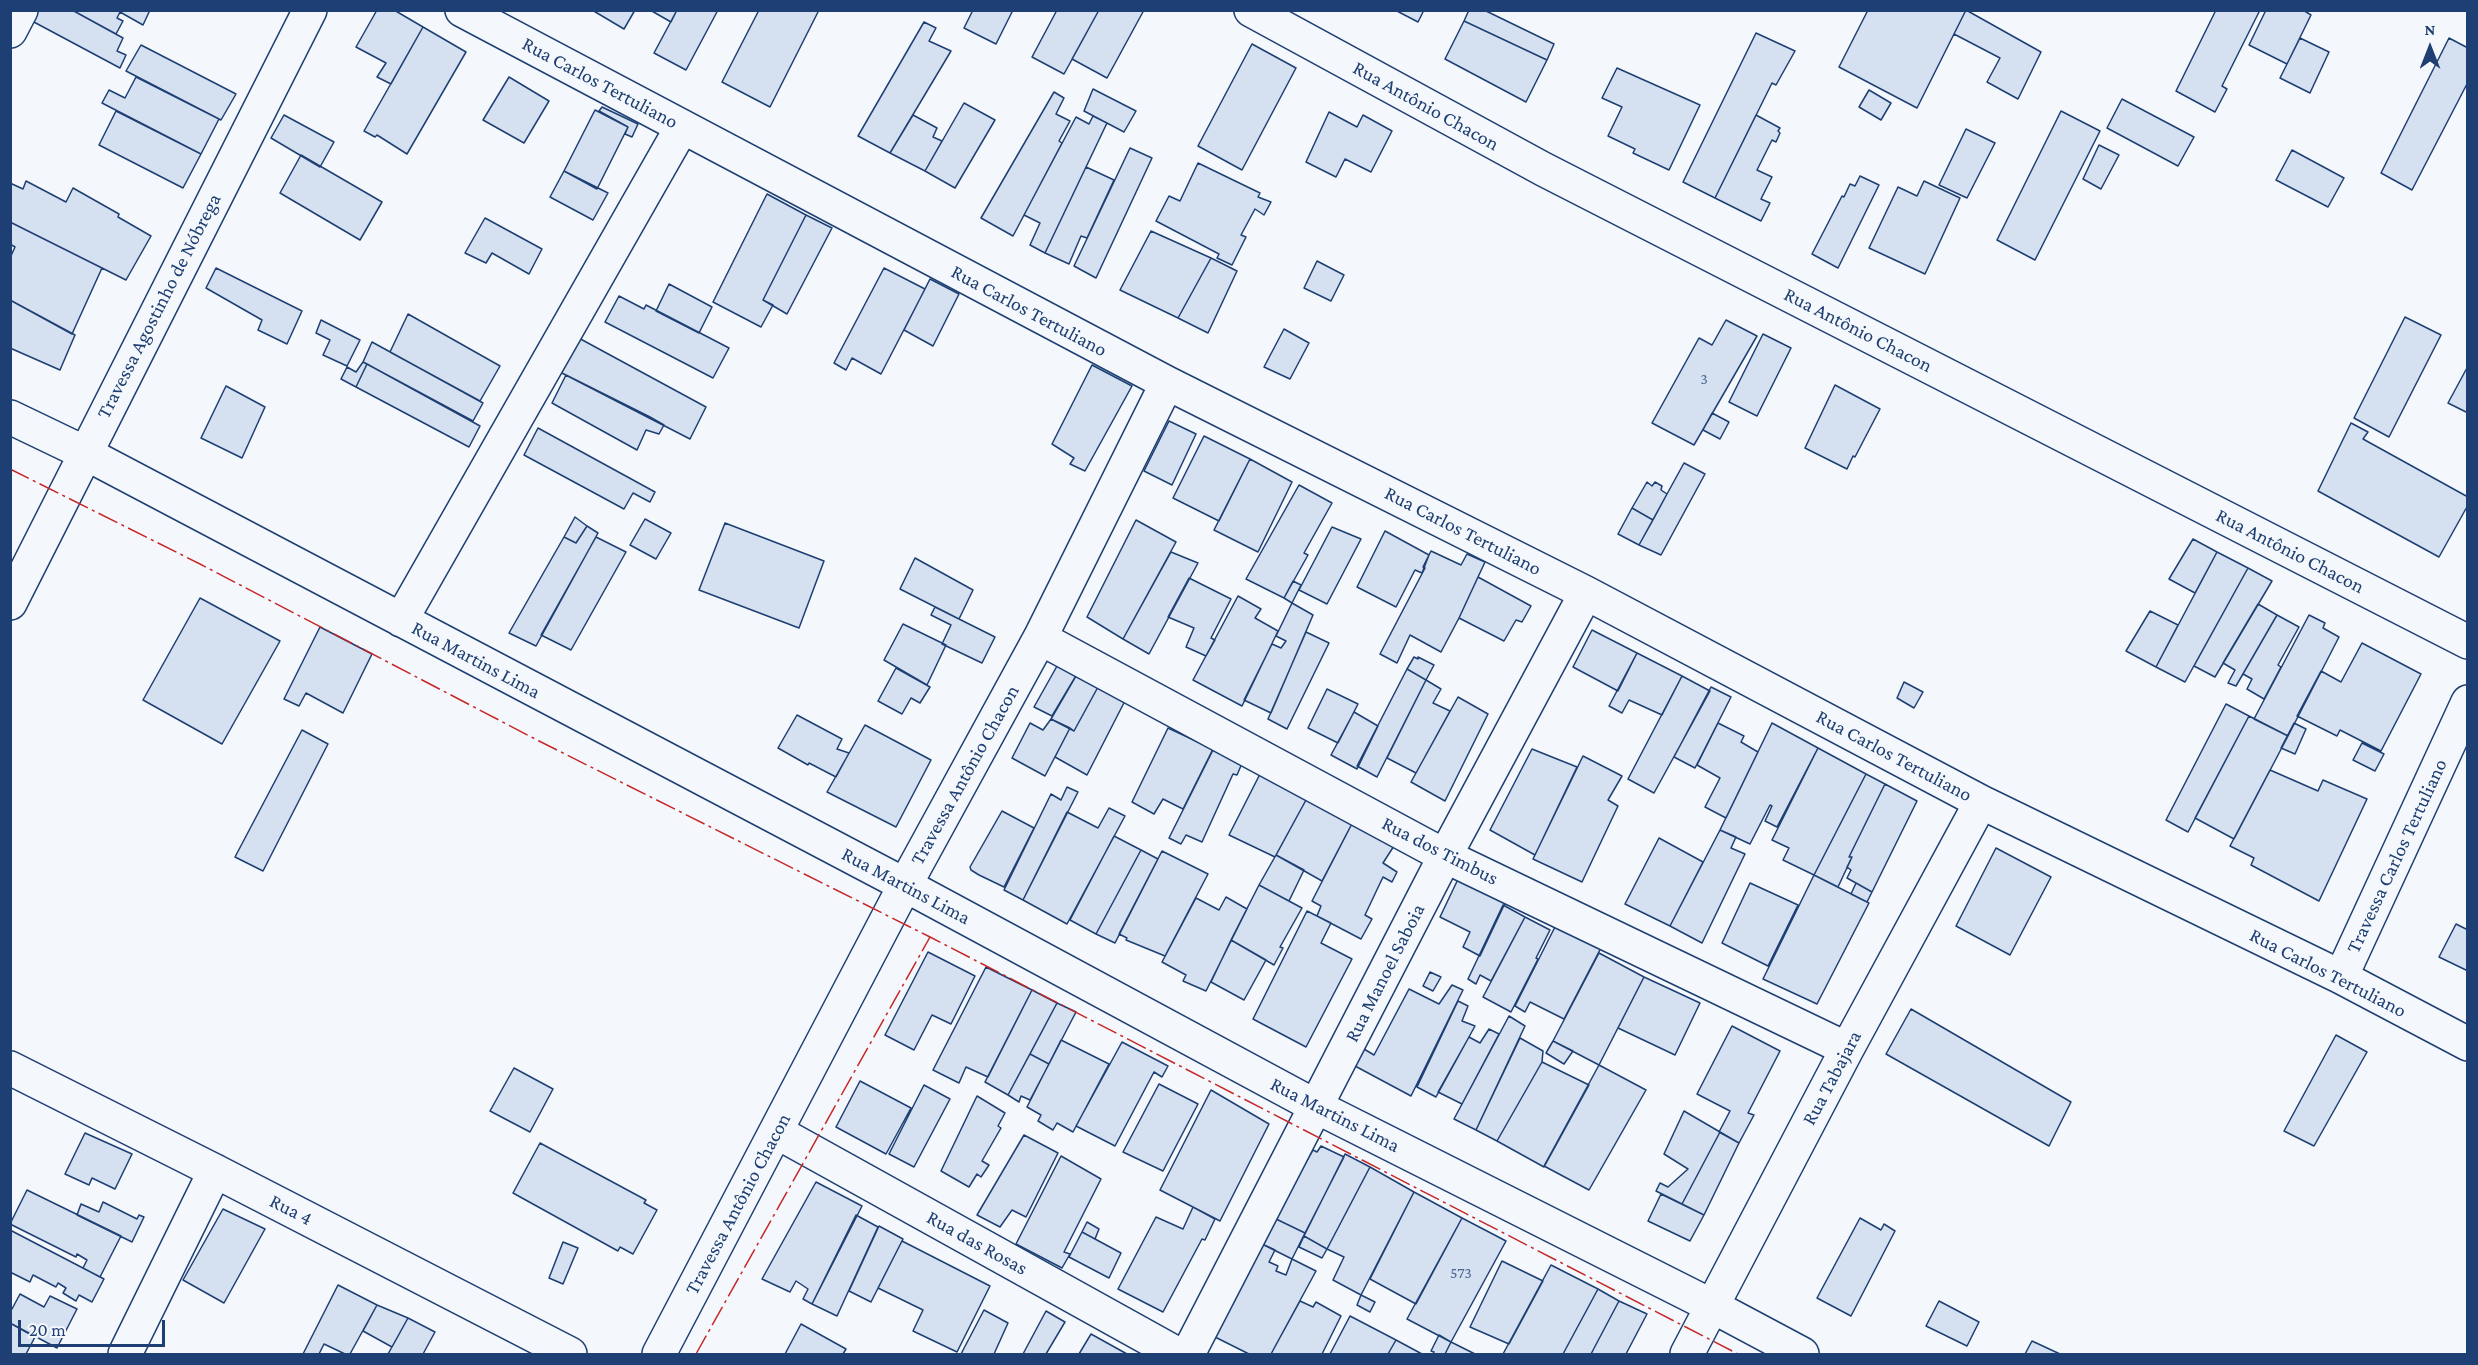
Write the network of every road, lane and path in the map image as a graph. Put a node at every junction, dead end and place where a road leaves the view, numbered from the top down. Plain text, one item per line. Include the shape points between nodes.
1 (21, 10) edge
2 (310, 10) edge
3 (462, 10) edge
4 (1251, 10) edge
5 (10, 31) edge
6 (682, 127) junction
7 (1167, 383) junction
8 (10, 417) edge
9 (85, 453) junction
10 (1586, 593) junction
11 (10, 603) edge
12 (401, 620) junction
13 (1040, 638) junction
14 (2468, 642) edge
15 (2468, 702) edge
16 (1981, 802) junction
17 (1445, 856) junction
18 (905, 885) junction
19 (2341, 978) junction
20 (2468, 1044) edge
21 (1847, 1049) junction
22 (10, 1068) edge
23 (1317, 1107) junction
24 (777, 1132) junction
25 (215, 1171) junction
26 (1712, 1306) junction
27 (125, 1354) edge
28 (570, 1354) edge
29 (659, 1354) edge
30 (1177, 1354) edge
31 (1188, 1354) edge
32 (1687, 1354) edge
33 (1802, 1354) edge

1 - 5 street
2 - 9 street, Travessa Agostinho de Nóbrega
3 - 6 street, Rua Carlos Tertuliano
4 - 14 street, Rua Antônio Chacon via 1543,169
6 - 7 street, Rua Carlos Tertuliano
6 - 12 street
7 - 10 street, Rua Carlos Tertuliano
7 - 13 street, Travessa Antônio Chacon
8 - 9 street, Rua Martins Lima
9 - 11 street, Travessa Agostinho de Nóbrega
9 - 12 street, Rua Martins Lima
10 - 16 street, Rua Carlos Tertuliano
10 - 17 street, Rua Manoel Saboia
12 - 18 street, Rua Martins Lima
13 - 17 street, Rua dos Timbus
13 - 18 street, Travessa Antônio Chacon
15 - 19 street, Travessa Carlos Tertuliano
16 - 19 street, Rua Carlos Tertuliano
16 - 21 street, Rua Tabajara
17 - 21 street, Rua dos Timbus
17 - 23 street, Rua Manoel Saboia
18 - 23 street, Rua Martins Lima
18 - 24 street, Travessa Antônio Chacon
19 - 20 street, Rua Carlos Tertuliano
21 - 26 street, Rua Tabajara
22 - 25 street, Rua 4
23 - 26 street, Rua Martins Lima
23 - 31 street, Rua Manoel Saboia
24 - 29 street, Travessa Antônio Chacon
24 - 30 street, Rua das Rosas
25 - 27 street
25 - 28 street, Rua 4
26 - 32 street, Rua Tabajara
26 - 33 street, Rua Martins Lima

